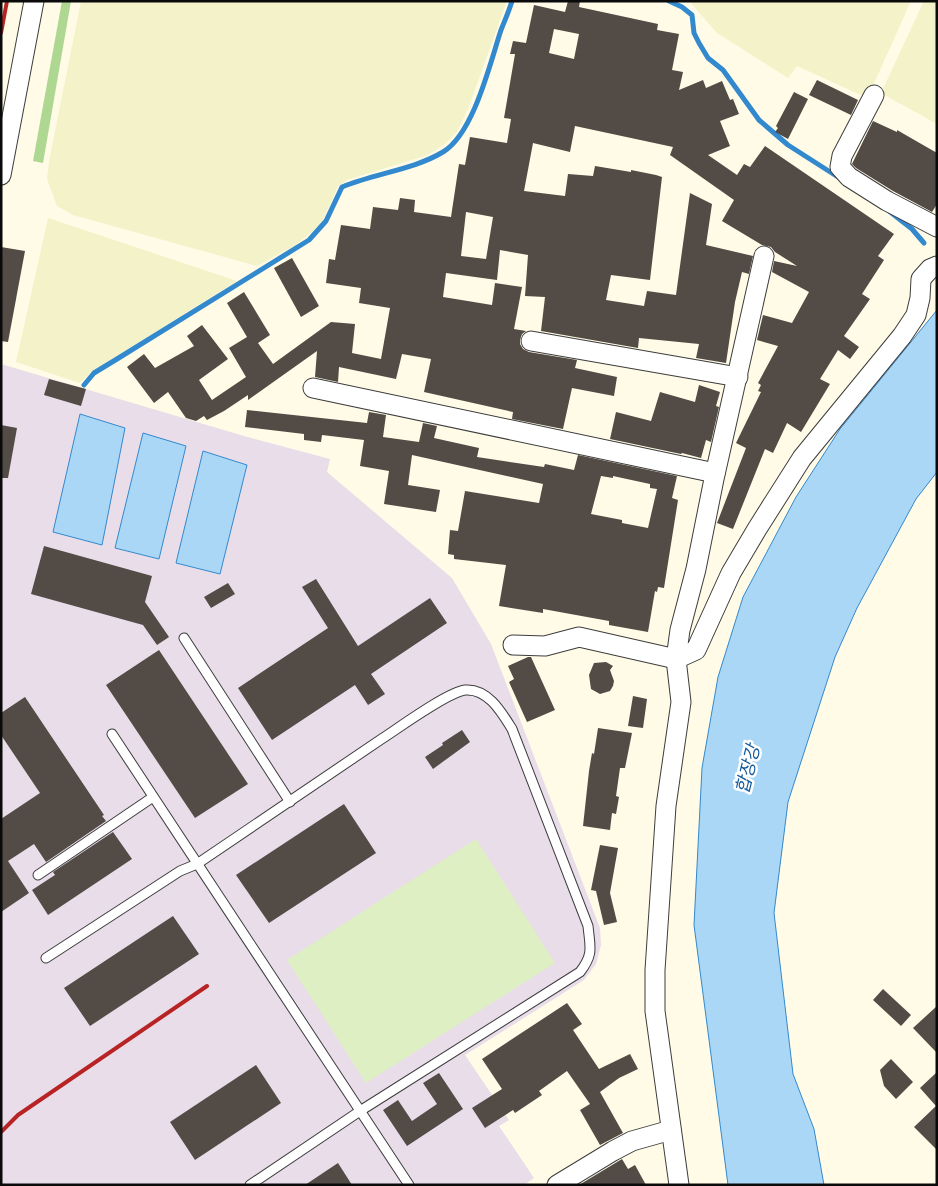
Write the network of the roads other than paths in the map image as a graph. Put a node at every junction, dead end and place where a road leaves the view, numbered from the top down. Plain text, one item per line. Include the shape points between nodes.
1 (34, 1) edge
2 (874, 95) dead end
3 (1, 175) edge
4 (937, 226) edge
5 (764, 256) dead end
6 (937, 266) edge
7 (531, 341) dead end
8 (738, 377) junction
9 (313, 388) dead end
10 (716, 473) junction
11 (184, 638) dead end
12 (513, 645) dead end
13 (676, 659) junction
14 (112, 734) dead end
15 (153, 797) junction
16 (290, 802) junction
17 (197, 864) junction
18 (38, 874) dead end
19 (46, 958) dead end
20 (360, 1111) junction
21 (672, 1130) junction
22 (250, 1185) edge
23 (409, 1185) edge
24 (557, 1185) edge
25 (679, 1185) edge

1 - 3 street
2 - 4 street via 842,156 840,167 849,177 887,201
5 - 8 street
6 - 13 street via 921,279 916,315 902,336 802,458 757,529 731,573 696,650
7 - 8 street
8 - 10 street
9 - 10 street
10 - 13 street
11 - 16 lane
12 - 13 street via 545,646 579,637
13 - 21 street via 681,702 666,806 655,970 655,1011
14 - 15 lane
15 - 17 lane
15 - 18 lane
16 - 17 lane
16 - 20 lane via 454,693 466,690 479,692 501,711 512,730 588,926 590,956 580,972
17 - 19 lane via 180,871
17 - 20 lane
20 - 22 lane
20 - 23 lane
21 - 24 street via 612,1150
21 - 25 street

